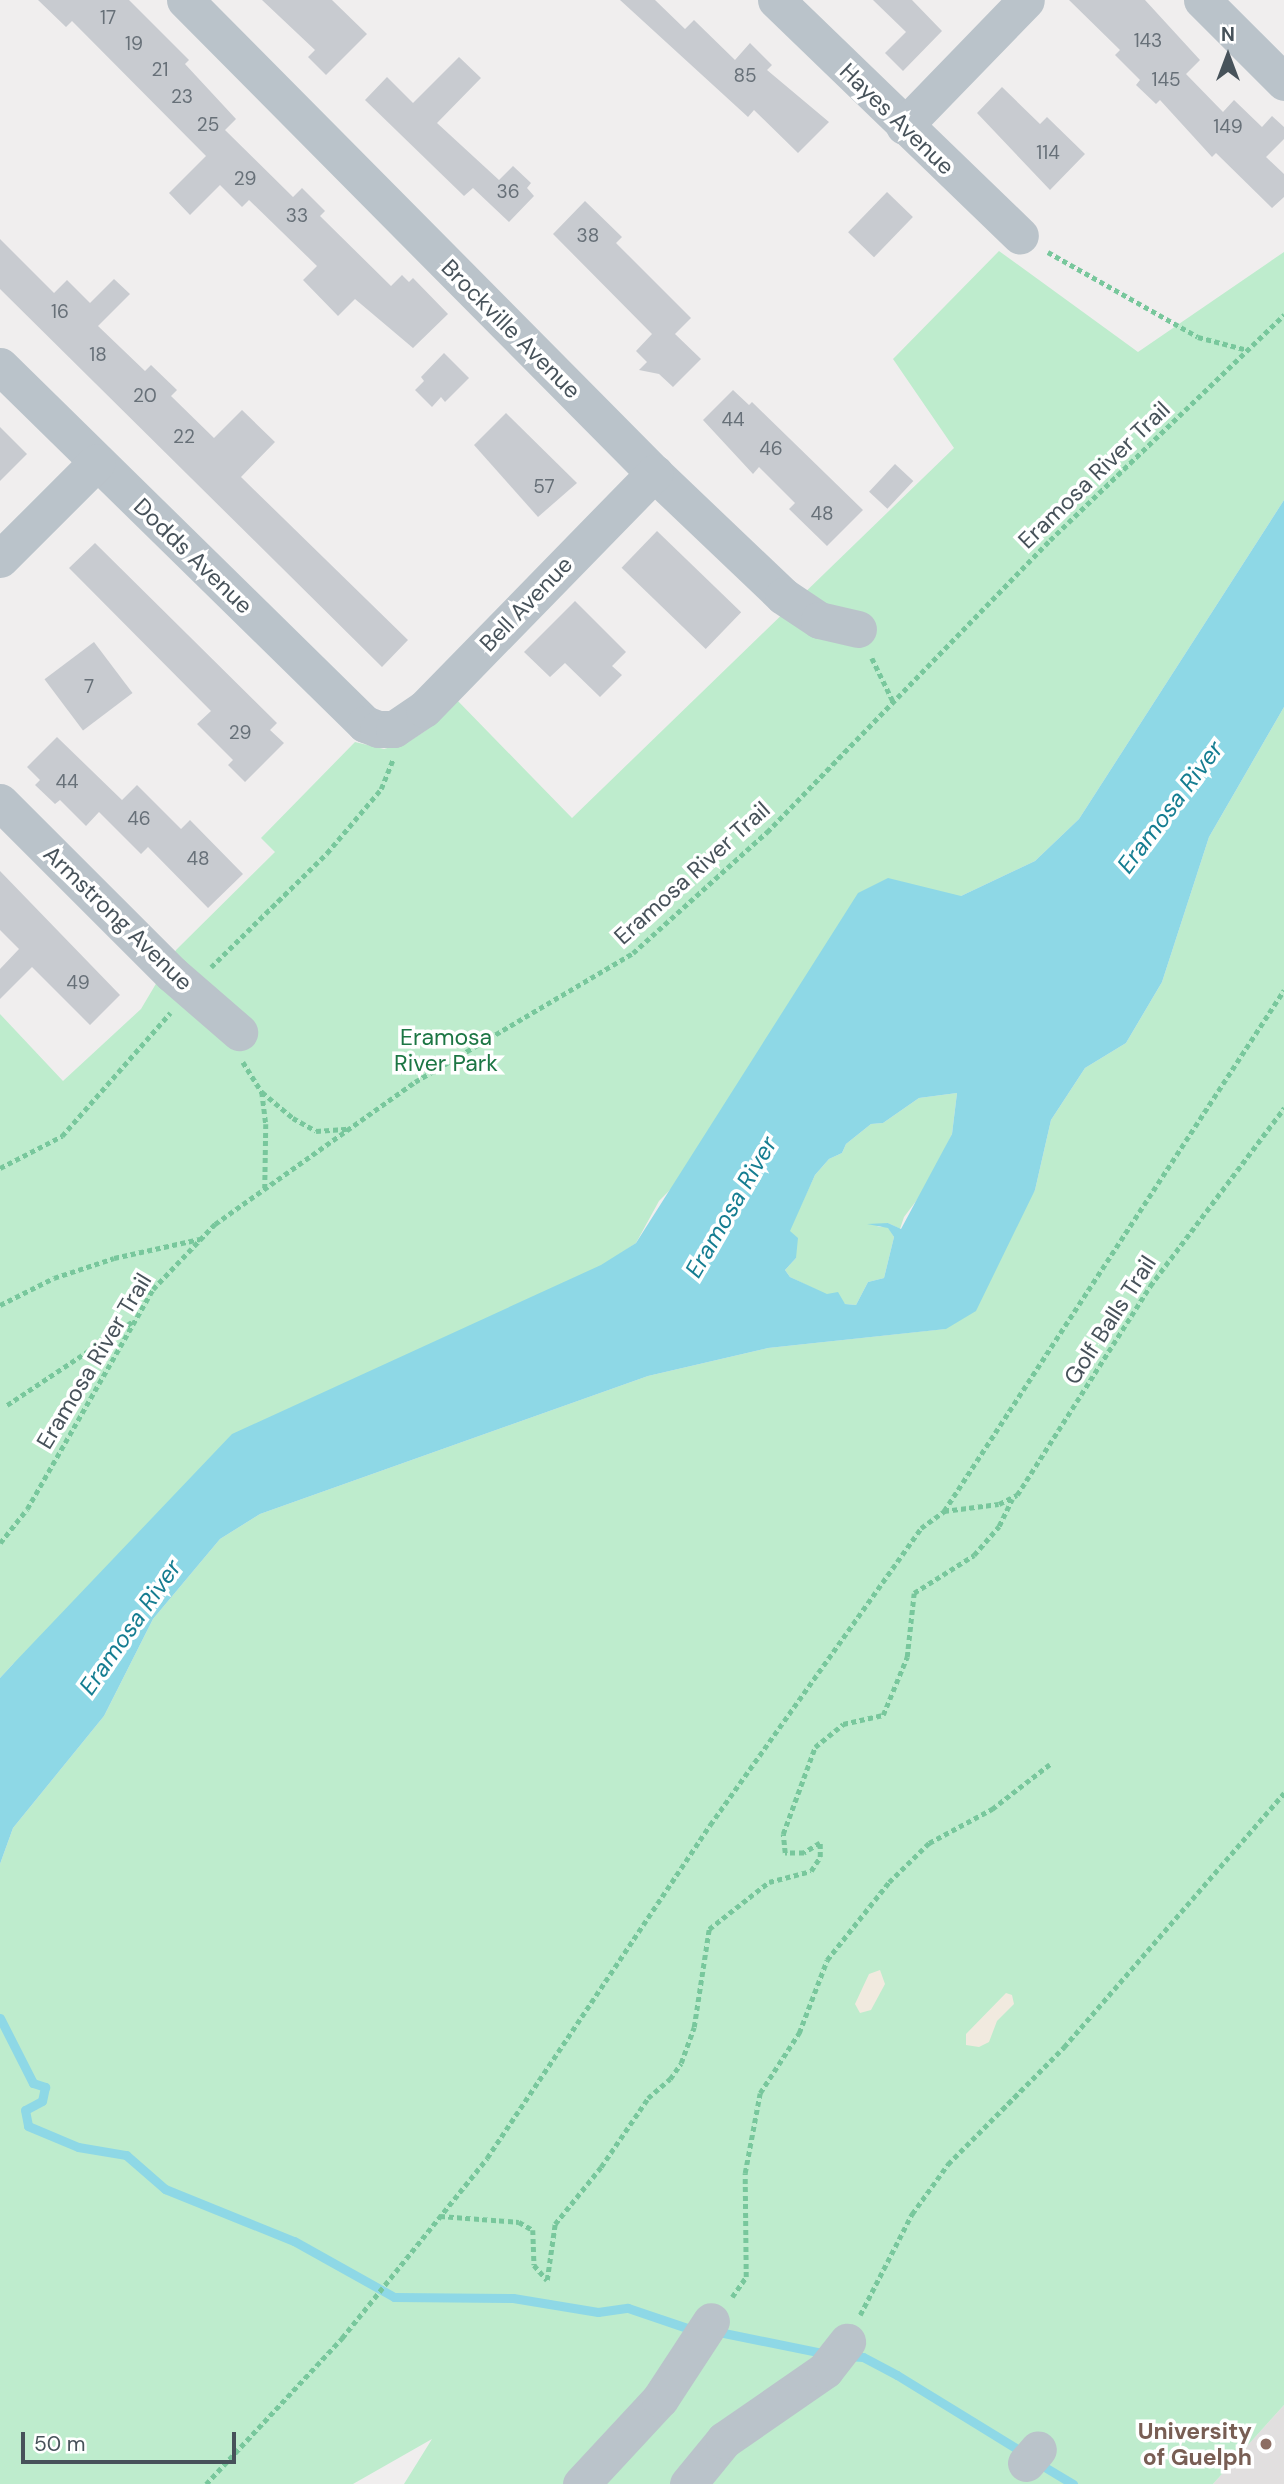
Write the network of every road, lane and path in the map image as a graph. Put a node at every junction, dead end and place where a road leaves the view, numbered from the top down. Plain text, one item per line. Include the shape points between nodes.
1 (184, 0) edge
2 (776, 0) edge
3 (1027, 0) edge
4 (1202, 0) edge
5 (1284, 82) edge
6 (904, 126) junction
7 (1020, 236) joint
8 (1284, 315) edge
9 (1248, 350) junction
10 (0, 366) edge
11 (97, 462) junction
12 (654, 473) junction
13 (0, 559) edge
14 (858, 629) joint
15 (894, 701) junction
16 (394, 729) junction
17 (0, 802) edge
18 (190, 990) junction
19 (1284, 990) edge
20 (239, 1032) joint
21 (262, 1092) junction
22 (1284, 1108) edge
23 (349, 1129) junction
24 (0, 1168) edge
25 (265, 1189) junction
26 (201, 1238) junction
27 (0, 1305) edge
28 (133, 1321) junction
29 (7, 1405) dead end
30 (1012, 1499) junction
31 (944, 1511) junction
32 (0, 1543) edge
33 (1050, 1764) dead end
34 (1284, 1793) edge
35 (440, 2216) junction
36 (705, 2331) joint
37 (841, 2350) joint
38 (206, 2484) edge
39 (581, 2484) edge
40 (688, 2484) edge

1 - 12 street, Brockville Avenue
2 - 6 street, Hayes Avenue
3 - 6 street
4 - 5 street
6 - 7 street, Hayes Avenue
7 - 9 path via 1198,337
8 - 9 path, Eramosa River Trail
9 - 15 path, Eramosa River Trail via 1050,540
10 - 11 street, Dodds Avenue
11 - 13 street
11 - 16 street, Dodds Avenue via 365,724
12 - 14 street, Brockville Avenue via 783,596 819,621
12 - 16 street, Bell Avenue via 424,709
14 - 15 path
15 - 23 path, Eramosa River Trail via 767,832 633,953 415,1082
16 - 18 path via 394,758 381,789 327,853 246,928
17 - 18 street, Armstrong Avenue
18 - 20 street, Armstrong Avenue
18 - 24 path via 62,1136
19 - 31 path
20 - 21 path via 236,1051
21 - 23 path via 316,1131
21 - 25 path via 267,1124
22 - 30 path, Golf Balls Trail via 1150,1286
23 - 25 path, Eramosa River Trail
25 - 26 path, Eramosa River Trail
26 - 27 path via 114,1258 54,1278
26 - 28 path, Eramosa River Trail via 153,1289
28 - 29 path
28 - 32 path, Eramosa River Trail via 27,1509
30 - 31 path
30 - 35 path, Golf Balls Trail via 999,1526 974,1555 914,1593 907,1657 883,1715 843,1724 815,1747 783,1833 785,1853 804,1853 820,1843 820,1857 811,1871 769,1882 709,1929 694,2026 681,2063 648,2098 555,2224 547,2280 534,2265 533,2230 519,2222
31 - 35 path via 921,1528 710,1825 486,2158
33 - 36 path via 992,1809 929,1843 889,1882 827,1960 799,2033 760,2093 745,2173 746,2277
34 - 37 path via 1064,2047 948,2164 912,2214
35 - 38 path via 369,2305
36 - 39 street via 660,2399
37 - 40 street via 812,2379 733,2432

